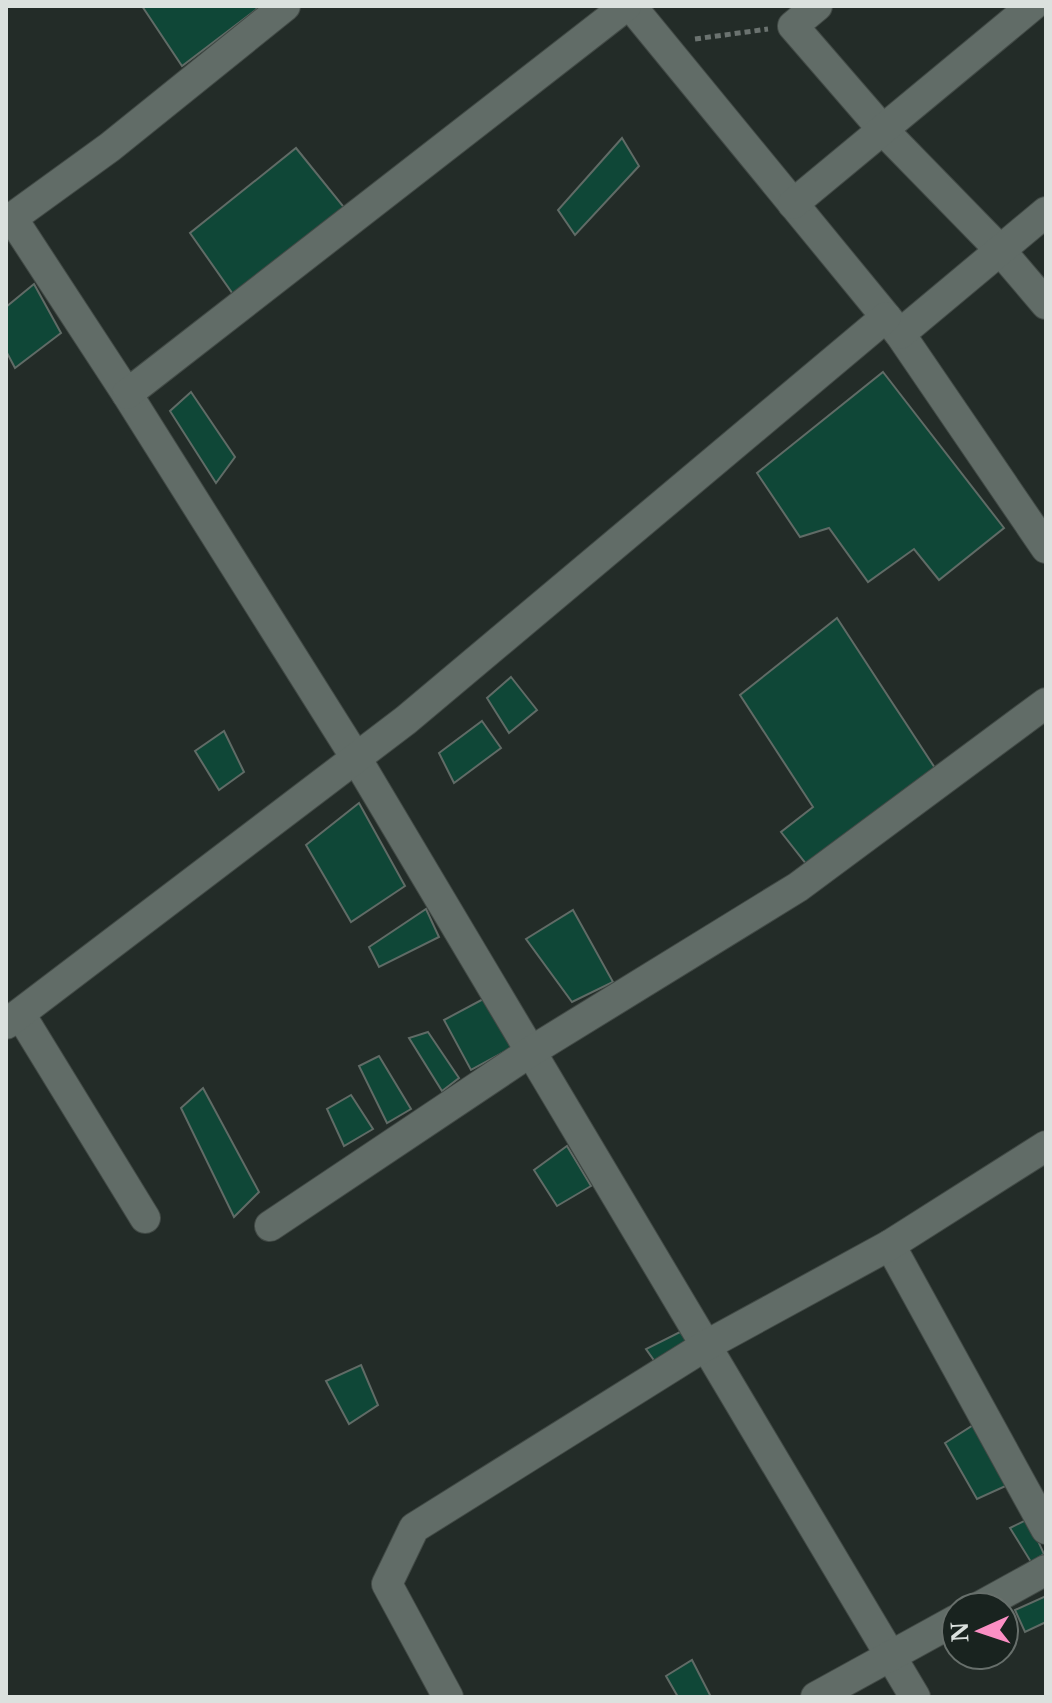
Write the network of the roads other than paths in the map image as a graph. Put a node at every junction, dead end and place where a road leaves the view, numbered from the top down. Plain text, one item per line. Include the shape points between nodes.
1 (285, 6) edge
2 (629, 6) edge
3 (817, 6) edge
4 (1032, 6) edge
5 (883, 130) junction
6 (793, 204) junction
7 (1046, 212) edge
8 (1000, 250) junction
9 (1046, 304) edge
10 (893, 326) junction
11 (127, 394) junction
12 (1046, 548) edge
13 (1046, 703) edge
14 (356, 758) junction
15 (13, 1019) edge
16 (530, 1052) junction
17 (1046, 1146) edge
18 (145, 1218) dead end
19 (270, 1226) dead end
20 (890, 1245) junction
21 (705, 1346) junction
22 (1046, 1529) edge
23 (1046, 1570) edge
24 (1008, 1591) edge
25 (940, 1629) edge
26 (890, 1656) junction
27 (448, 1697) edge
28 (816, 1697) edge
29 (915, 1697) edge

1 - 11 street via 110,147 12,218
2 - 6 street
2 - 11 street
3 - 5 street via 793,26
4 - 5 street
5 - 6 street
5 - 8 street
6 - 10 street
7 - 8 street
8 - 9 street
8 - 10 street
10 - 12 street
10 - 14 street
11 - 14 street
13 - 16 street via 798,887
14 - 15 street
14 - 16 street
15 - 18 street
16 - 19 street
16 - 21 street
17 - 20 street
20 - 21 street
20 - 22 street
21 - 26 street
21 - 27 street via 414,1528 387,1584
23 - 24 street
25 - 26 street
26 - 28 street
26 - 29 street

